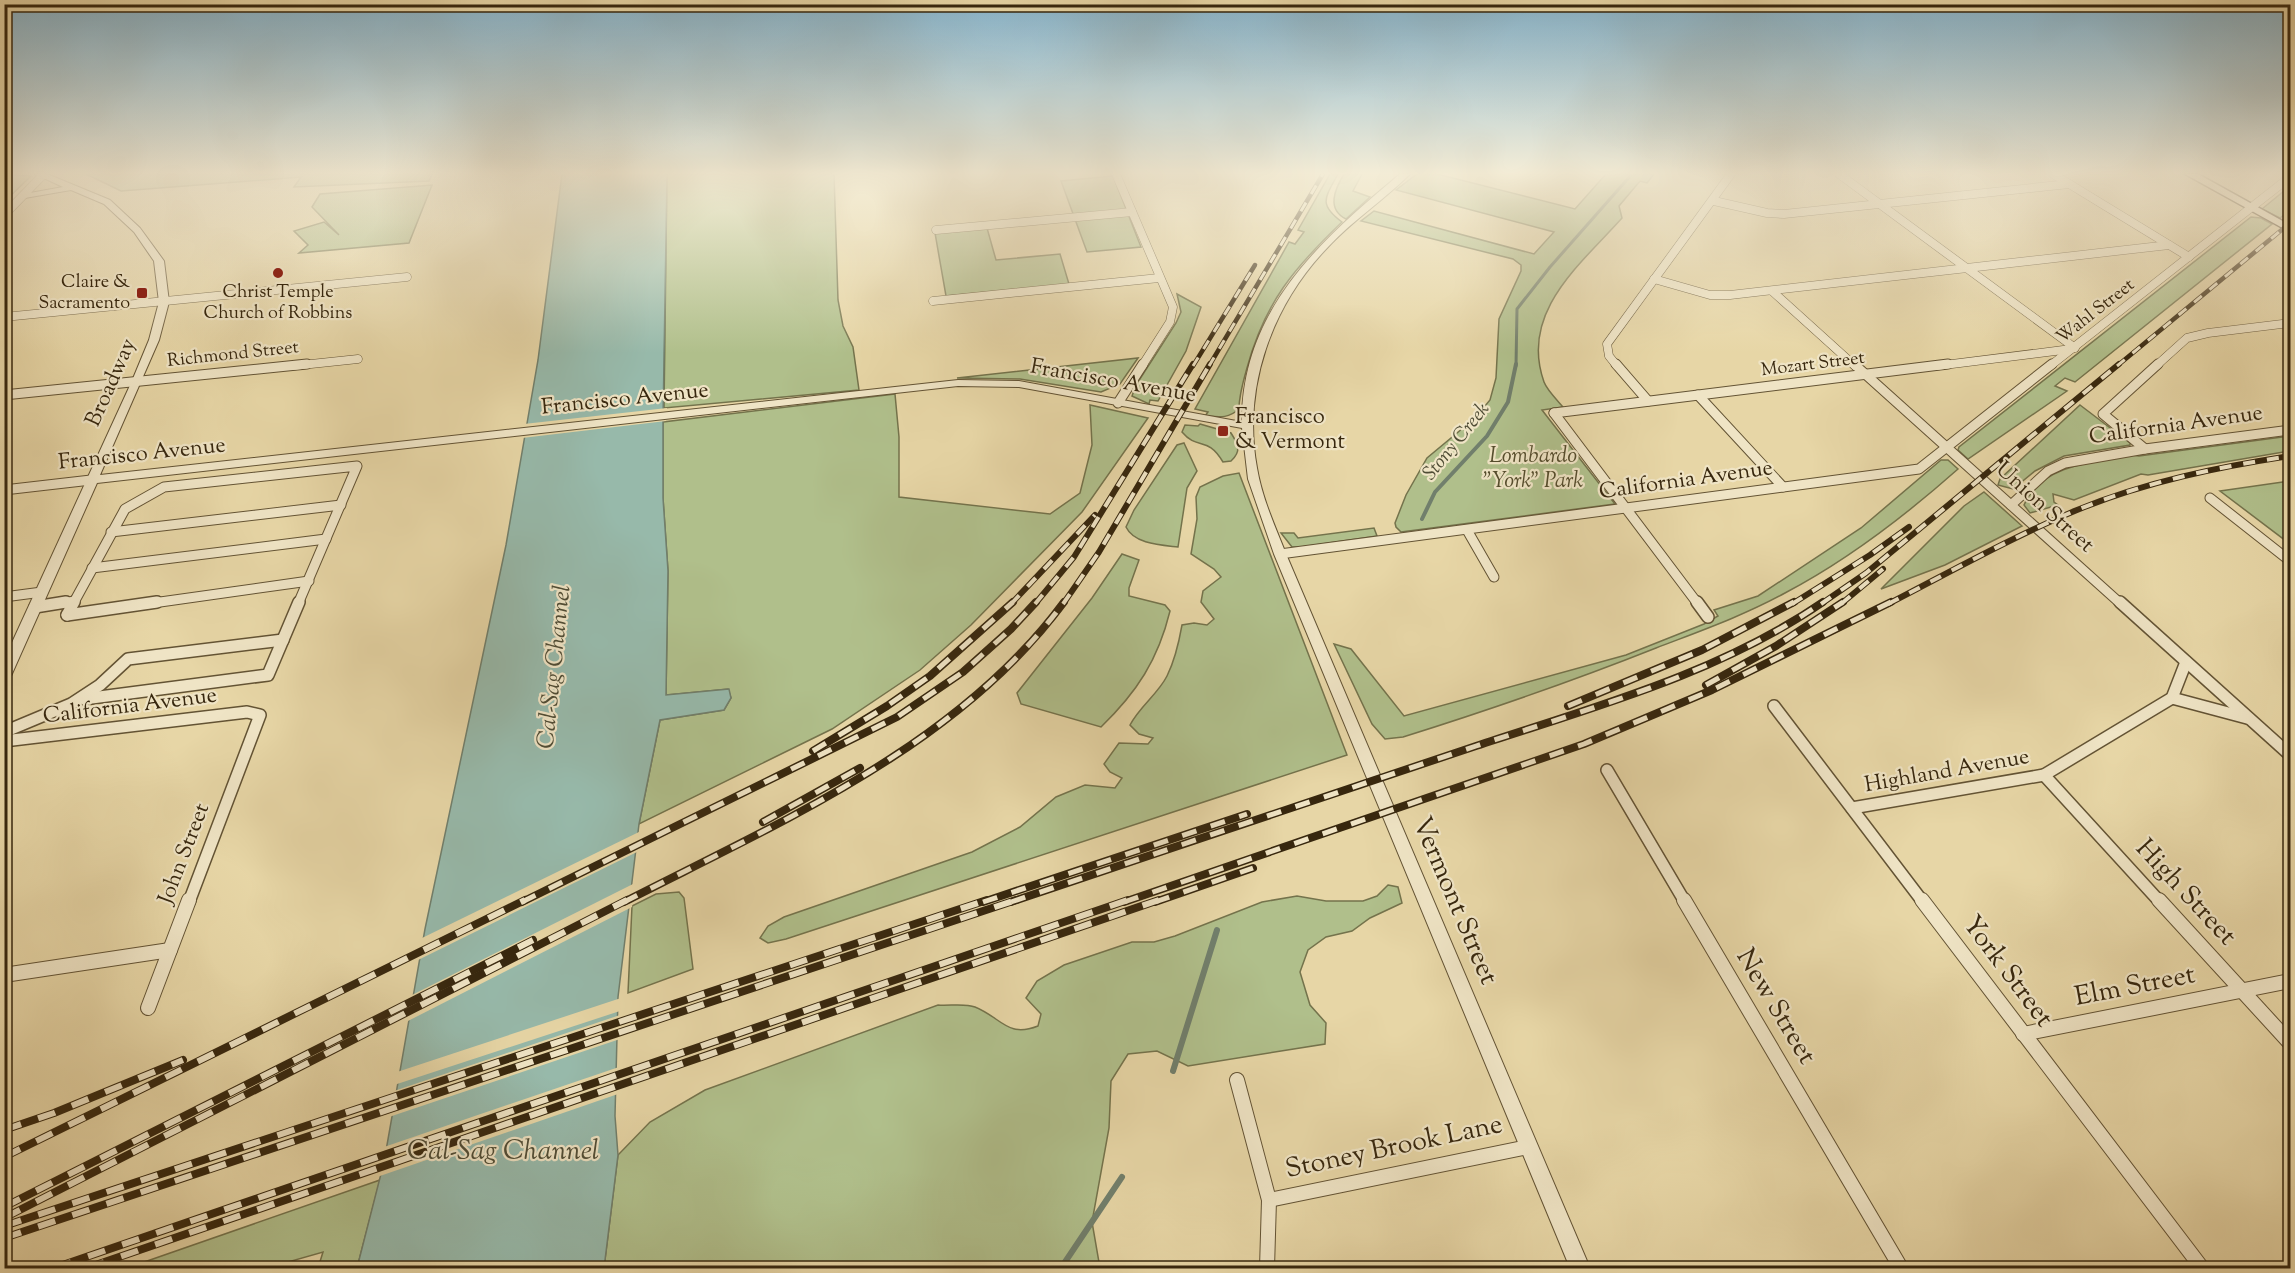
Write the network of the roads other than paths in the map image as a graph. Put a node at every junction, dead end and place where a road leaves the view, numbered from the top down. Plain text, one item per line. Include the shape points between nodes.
1 (139, 233) edge
2 (1141, 233) edge
3 (1338, 233) edge
4 (1689, 233) edge
5 (1919, 233) edge
6 (2151, 233) edge
7 (2218, 233) edge
8 (2169, 244) junction
9 (2189, 257) junction
10 (1967, 268) junction
11 (407, 277) dead end
12 (1160, 278) junction
13 (1654, 279) junction
14 (1772, 291) junction
15 (933, 301) dead end
16 (164, 302) junction
17 (4, 317) edge
18 (2290, 323) edge
19 (2075, 348) junction
20 (358, 359) dead end
21 (1866, 375) junction
22 (137, 381) junction
23 (4, 395) edge
24 (1698, 395) junction
25 (1648, 401) junction
26 (1118, 403) junction
27 (1247, 426) junction
28 (2290, 430) edge
29 (1946, 447) junction
30 (2145, 449) junction
31 (91, 480) junction
32 (1783, 487) junction
33 (4, 490) edge
34 (2210, 498) dead end
35 (340, 505) junction
36 (2011, 505) junction
37 (1626, 509) junction
38 (1467, 530) junction
39 (111, 532) junction
40 (326, 539) junction
41 (1280, 554) junction
42 (2290, 561) edge
43 (92, 568) junction
44 (1494, 577) dead end
45 (309, 581) junction
46 (42, 592) junction
47 (4, 597) edge
48 (75, 601) junction
49 (35, 607) junction
50 (1708, 618) dead end
51 (283, 640) junction
52 (2186, 662) junction
53 (4, 676) edge
54 (2172, 698) junction
55 (84, 699) junction
56 (1774, 706) dead end
57 (260, 715) joint
58 (2250, 719) junction
59 (4, 732) edge
60 (4, 741) edge
61 (2289, 751) edge
62 (1607, 770) dead end
63 (2044, 775) junction
64 (1852, 808) junction
65 (170, 950) junction
66 (4, 975) edge
67 (2290, 981) edge
68 (2242, 991) junction
69 (148, 1008) dead end
70 (2024, 1034) junction
71 (2290, 1042) edge
72 (1237, 1080) dead end
73 (1528, 1147) junction
74 (1269, 1200) junction
75 (1267, 1269) edge
76 (1580, 1269) edge
77 (1901, 1269) edge
78 (2202, 1269) edge

1 - 16 street via 159,261
2 - 12 street
3 - 27 street, Vermont Street via 1302,270 1270,321 1250,392
4 - 13 street
5 - 10 street
6 - 8 street
7 - 9 street, Wahl Street
8 - 9 street
8 - 10 street
9 - 19 street, Wahl Street
10 - 14 street
10 - 19 street
11 - 16 street
12 - 15 street
12 - 26 street via 1173,315
13 - 14 street via 1710,295
13 - 25 street via 1607,344 1610,356
14 - 21 street, Union Street
16 - 17 street
16 - 22 street, Broadway
18 - 30 street via 2187,338 2103,414
19 - 21 street, Mozart Street
19 - 29 street, Wahl Street
20 - 22 street, Richmond Street
21 - 24 street, Mozart Street
21 - 29 street, Union Street
22 - 23 street, Richmond Street
22 - 31 street, Broadway
24 - 25 street, Mozart Street
24 - 32 street
25 - 37 street, Mozart Street via 1554,413
26 - 27 street, Francisco Avenue
26 - 31 street, Francisco Avenue via 1019,384 958,383
27 - 41 street, Vermont Street via 1256,488
28 - 30 street, California Avenue
29 - 32 street, California Avenue via 1919,469
29 - 36 street, Union Street
30 - 36 street, California Avenue via 2066,463 2048,471
31 - 33 street, Francisco Avenue
31 - 46 street, Broadway
32 - 37 street, California Avenue
34 - 42 street
35 - 39 street
35 - 39 street via 357,466 164,487 125,509
35 - 40 street
36 - 52 street, Union Street
37 - 38 street, California Avenue
37 - 50 street
38 - 41 street, California Avenue
38 - 44 street
39 - 43 street
40 - 43 street
40 - 45 street
41 - 73 street, Vermont Street
43 - 48 street
45 - 48 street via 68,615
45 - 51 street
46 - 47 street
46 - 49 street, Broadway
48 - 49 street
49 - 53 street, Broadway
51 - 55 street via 128,659
51 - 55 street via 268,675
52 - 54 street
52 - 58 street, Union Street
54 - 58 street
54 - 63 street, Highland Avenue
55 - 59 street via 52,716
56 - 64 street, York Street
57 - 60 street, California Avenue via 247,712
57 - 65 street, John Street
58 - 61 street, Union Street
62 - 77 street, New Street
63 - 64 street, Highland Avenue
63 - 68 street, High Street
64 - 70 street, York Street
65 - 66 street
65 - 69 street, John Street
67 - 68 street, Elm Street
68 - 70 street, Elm Street
68 - 71 street, High Street
70 - 78 street, York Street
72 - 74 street
73 - 74 street, Stoney Brook Lane
73 - 76 street, Vermont Street
74 - 75 street

